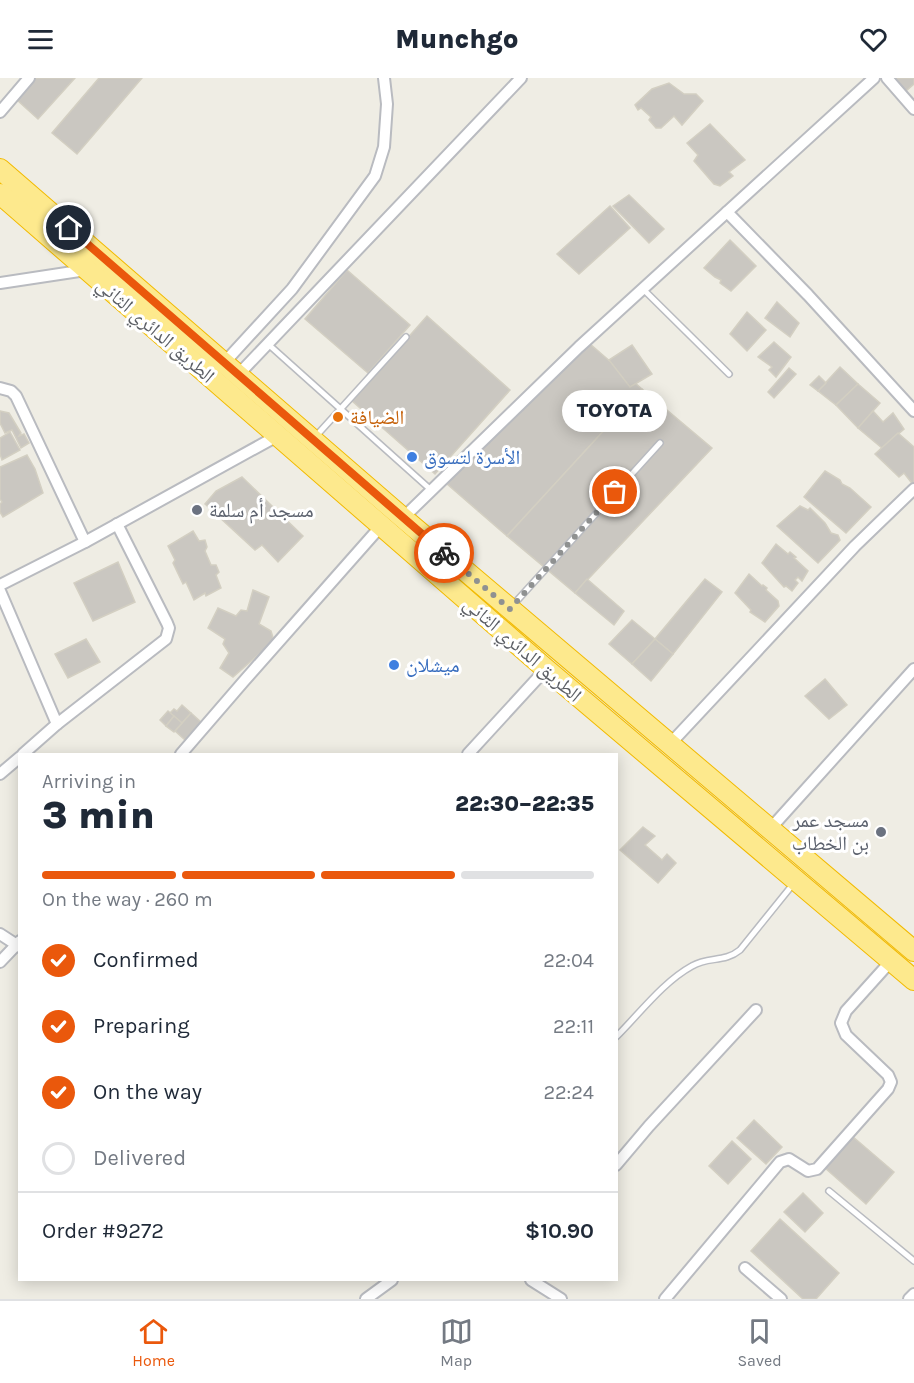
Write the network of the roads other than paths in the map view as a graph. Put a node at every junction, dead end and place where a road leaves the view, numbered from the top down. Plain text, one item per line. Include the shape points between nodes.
1 (29, 78) edge
2 (384, 78) edge
3 (520, 78) edge
4 (874, 78) edge
5 (886, 78) edge
6 (914, 109) edge
7 (0, 112) edge
8 (0, 169) edge
9 (0, 194) edge
10 (727, 212) junction
11 (87, 270) junction
12 (0, 283) edge
13 (643, 289) junction
14 (406, 337) dead end
15 (268, 344) junction
16 (231, 369) junction
17 (729, 374) dead end
18 (0, 388) edge
19 (341, 410) junction
20 (914, 411) edge
21 (277, 436) junction
22 (312, 439) junction
23 (660, 443) dead end
24 (914, 489) edge
25 (431, 490) junction
26 (403, 518) junction
27 (117, 524) junction
28 (381, 526) junction
29 (85, 542) junction
30 (0, 585) edge
31 (0, 591) edge
32 (510, 609) junction
33 (546, 669) junction
34 (914, 669) edge
35 (57, 724) junction
36 (670, 744) junction
37 (24, 753) edge
38 (182, 753) edge
39 (469, 753) edge
40 (18, 759) edge
41 (0, 774) edge
42 (771, 828) junction
43 (795, 881) junction
44 (0, 934) edge
45 (18, 944) edge
46 (914, 951) edge
47 (891, 961) junction
48 (0, 962) edge
49 (914, 980) edge
50 (756, 1010) dead end
51 (618, 1034) edge
52 (618, 1163) edge
53 (829, 1191) dead end
54 (914, 1261) edge
55 (745, 1268) dead end
56 (391, 1281) edge
57 (533, 1281) edge
58 (914, 1294) edge
59 (378, 1295) edge
60 (366, 1299) edge
61 (561, 1299) edge
62 (665, 1299) edge
63 (781, 1299) edge
64 (909, 1299) edge

1 - 7 street
2 - 16 street via 384,147 375,176
3 - 15 street
4 - 10 street
5 - 6 street
8 - 16 highway, الطريق الدائري الثاني
9 - 11 highway, الطريق الدائري الثاني
10 - 13 street
10 - 20 street
11 - 12 street
11 - 21 highway, الطريق الدائري الثاني
13 - 17 lane
13 - 25 street
14 - 19 lane
15 - 16 street
15 - 19 lane
16 - 22 highway, الطريق الدائري الثاني
18 - 29 street via 16,396
19 - 22 lane
19 - 25 lane
21 - 27 street
21 - 28 highway, الطريق الدائري الثاني
22 - 26 highway, الطريق الدائري الثاني
23 - 32 lane
24 - 36 street via 855,546
25 - 26 street
26 - 32 highway, الطريق الدائري الثاني
27 - 29 street
27 - 35 street via 167,623 168,634
28 - 33 highway, الطريق الدائري الثاني
28 - 38 street
29 - 30 street
31 - 35 street
32 - 36 highway, الطريق الدائري الثاني
33 - 39 street
33 - 43 highway, الطريق الدائري الثاني
34 - 42 street
35 - 37 street
36 - 42 highway, الطريق الدائري الثاني
40 - 41 street
42 - 46 highway, الطريق الدائري الثاني
43 - 47 highway, الطريق الدائري الثاني
43 - 51 lane via 740,950 729,958 698,963 680,974
44 - 45 street
45 - 48 street
47 - 49 highway, الطريق الدائري الثاني
47 - 62 street via 846,1011 841,1023 846,1035 888,1075 888,1089 817,1170 808,1171 789,1159 780,1162
50 - 52 street
53 - 54 lane
55 - 63 street
56 - 59 street
57 - 61 street
58 - 64 street
59 - 60 street

